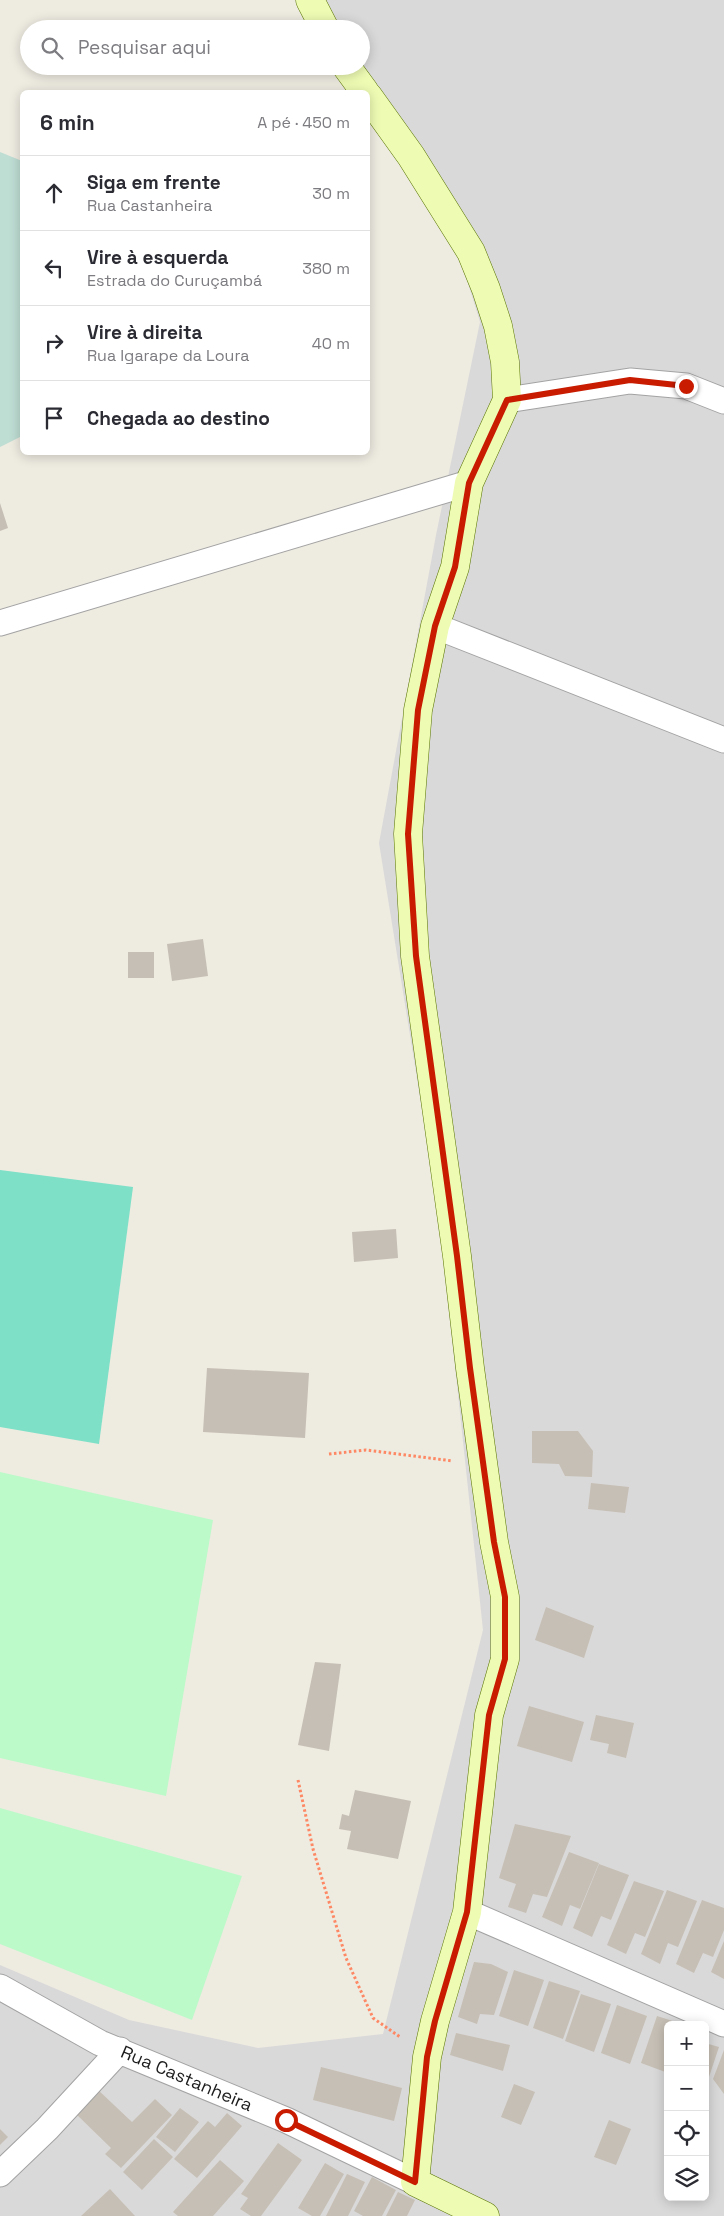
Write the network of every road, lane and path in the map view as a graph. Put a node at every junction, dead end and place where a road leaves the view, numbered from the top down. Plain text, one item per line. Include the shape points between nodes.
1 (310, 0) edge
2 (320, 20) edge
3 (353, 75) edge
4 (364, 90) edge
5 (370, 99) edge
6 (507, 400) junction
7 (724, 401) edge
8 (469, 483) junction
9 (0, 624) edge
10 (435, 626) junction
11 (724, 740) edge
12 (329, 1454) dead end
13 (484, 1465) junction
14 (298, 1780) dead end
15 (467, 1912) junction
16 (0, 1987) edge
17 (724, 2024) edge
18 (110, 2046) junction
19 (427, 2057) junction
20 (0, 2157) edge
21 (0, 2174) edge
22 (415, 2182) junction
23 (486, 2216) edge

1 - 2 street
3 - 4 street
5 - 6 street via 411,156 471,252 498,326 505,362
6 - 7 street via 630,380 686,386
6 - 8 street
8 - 9 street
8 - 10 street via 455,567
10 - 11 street
10 - 13 street via 418,710 408,834 416,956
12 - 13 path via 366,1450
13 - 15 street via 505,1597 505,1659 489,1715
14 - 19 path via 313,1849 346,1958 373,2018
15 - 17 street
15 - 19 street
16 - 18 street, Rua Castanheira
18 - 20 street
18 - 21 street via 47,2129
18 - 22 street, Rua Castanheira via 286,2120
19 - 22 street
22 - 23 street, Rua Castanheira

